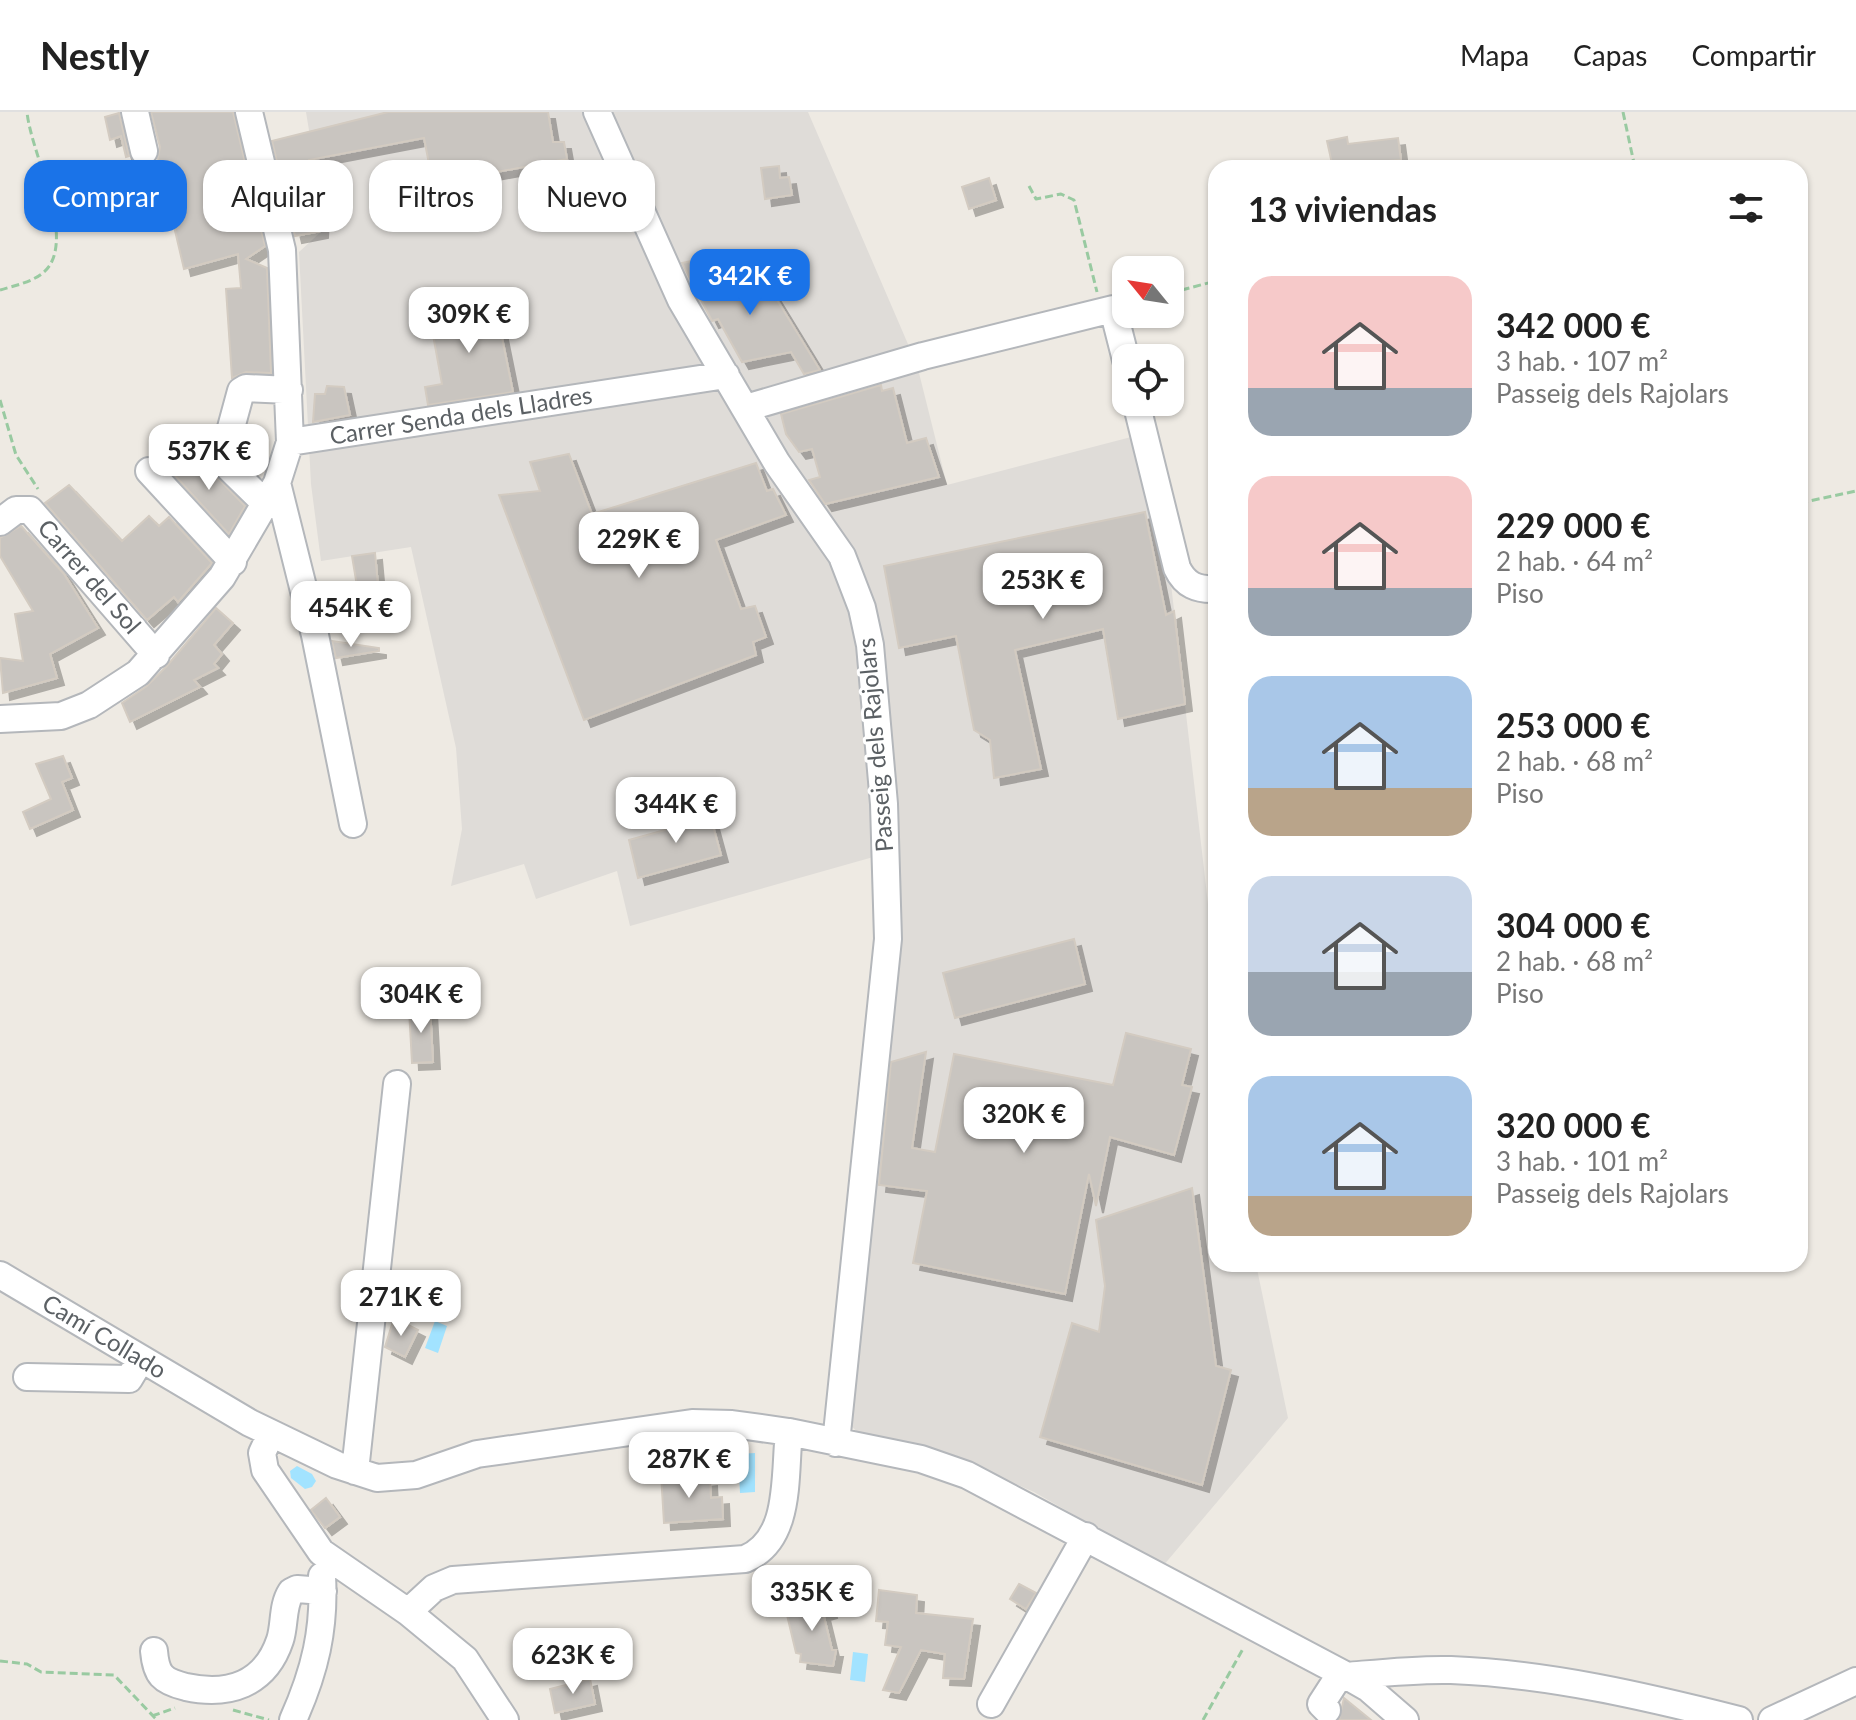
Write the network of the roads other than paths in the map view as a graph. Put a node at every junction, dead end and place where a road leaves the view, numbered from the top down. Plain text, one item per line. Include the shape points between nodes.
1 (135, 112) edge
2 (249, 112) edge
3 (597, 112) edge
4 (144, 151) dead end
5 (1122, 344) edge
6 (726, 375) junction
7 (289, 390) junction
8 (746, 408) junction
9 (1139, 416) edge
10 (290, 442) junction
11 (149, 471) dead end
12 (272, 494) junction
13 (16, 514) edge
14 (233, 562) junction
15 (1208, 588) edge
16 (156, 655) junction
17 (0, 719) edge
18 (353, 824) dead end
19 (397, 1084) dead end
20 (0, 1275) edge
21 (141, 1359) junction
22 (27, 1377) dead end
23 (789, 1432) junction
24 (271, 1434) junction
25 (836, 1443) junction
26 (355, 1471) junction
27 (1086, 1536) junction
28 (321, 1552) junction
29 (323, 1591) junction
30 (408, 1612) junction
31 (154, 1651) dead end
32 (1344, 1674) junction
33 (1856, 1681) edge
34 (991, 1704) dead end
35 (1319, 1711) edge
36 (293, 1720) edge
37 (505, 1720) edge
38 (1405, 1720) edge
39 (1739, 1720) edge
40 (1772, 1720) edge

1 - 4 street
2 - 7 street via 282,250
3 - 6 street, Passeig dels Rajolars via 652,242
5 - 8 street via 1113,309 923,356
6 - 8 street, Passeig dels Rajolars
6 - 10 street, Carrer Senda dels Lladres
7 - 10 street
7 - 12 street via 241,391 222,457 228,470
8 - 25 street, Passeig dels Rajolars via 854,581 870,645 884,804 888,939
9 - 15 street via 1177,568 1191,585
10 - 12 street
11 - 14 street
12 - 14 street
12 - 18 street via 315,635
13 - 16 street, Carrer del Sol
14 - 16 street
16 - 17 street via 124,684 75,712 46,720
19 - 26 street
20 - 21 street, Camí Collado
21 - 22 street via 129,1379
21 - 24 street, Camí Collado
23 - 25 street, Camí Collado
23 - 26 street, Camí Collado via 692,1423 477,1454 395,1479
23 - 30 street via 777,1528 758,1554 453,1580 434,1588
24 - 26 street, Camí Collado
24 - 28 street via 262,1453 265,1470
25 - 27 street, Camí Collado via 943,1465
27 - 32 street, Camí Collado
27 - 34 street
28 - 29 street
28 - 30 street
29 - 31 street via 291,1592 280,1641 264,1670 235,1688 211,1692 165,1683 156,1670
29 - 36 street via 319,1649
30 - 37 street via 465,1659
32 - 35 street
32 - 38 street, Camí Collado
32 - 39 street via 1450,1670 1538,1678
33 - 40 street

